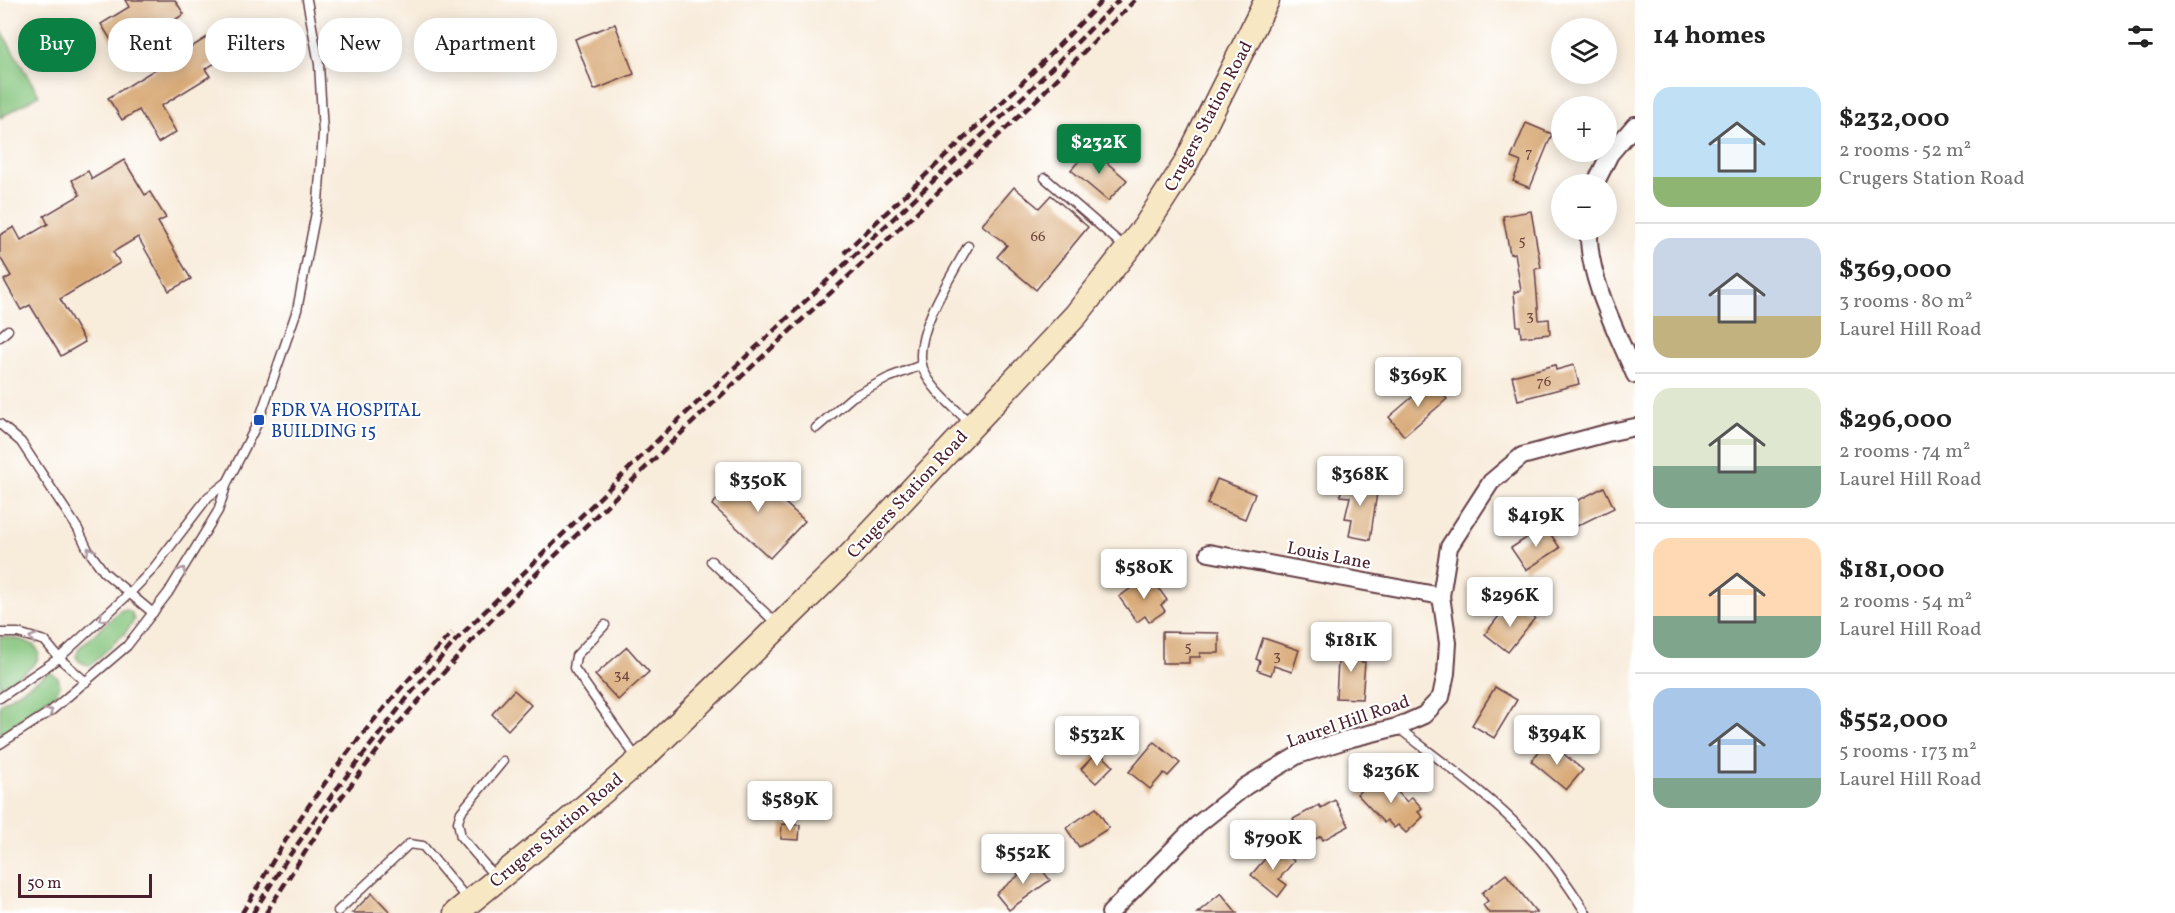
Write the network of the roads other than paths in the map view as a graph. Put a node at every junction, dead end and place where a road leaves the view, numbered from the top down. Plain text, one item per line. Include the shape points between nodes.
1 (307, 0) edge
2 (1267, 0) edge
3 (1635, 124) edge
4 (1601, 174) edge
5 (1045, 178) dead end
6 (1588, 240) edge
7 (968, 246) dead end
8 (1127, 249) junction
9 (8, 330) dead end
10 (0, 337) edge
11 (922, 365) junction
12 (1635, 375) edge
13 (0, 424) edge
14 (972, 425) junction
15 (1635, 427) edge
16 (816, 429) dead end
17 (226, 483) junction
18 (1209, 553) dead end
19 (711, 561) dead end
20 (130, 593) junction
21 (1441, 596) junction
22 (153, 613) junction
23 (605, 625) dead end
24 (779, 627) junction
25 (0, 633) edge
26 (59, 658) junction
27 (86, 682) junction
28 (0, 698) edge
29 (1397, 728) junction
30 (0, 744) edge
31 (639, 760) junction
32 (503, 761) dead end
33 (497, 880) junction
34 (463, 908) edge
35 (338, 911) dead end
36 (1110, 913) edge
37 (1586, 913) edge

1 - 17 lane via 319,64 323,133 309,256 297,310 275,377 259,420
2 - 8 street, Crugers Station Road via 1185,165
3 - 4 street via 1610,153
5 - 8 lane
6 - 12 street via 1599,288
7 - 11 lane via 932,312 921,348
8 - 14 street, Crugers Station Road via 1076,315
9 - 10 lane
11 - 14 lane via 927,376
11 - 16 lane via 852,397
20 -> 13 lane via 104,572 21,442
14 - 24 street, Crugers Station Road
15 - 21 street, Laurel Hill Road via 1522,456 1491,482 1449,547
17 - 20 lane via 208,497
22 -> 17 lane via 218,511
18 - 21 street, Louis Lane
19 - 24 lane
20 - 22 lane
20 -> 26 lane
21 - 29 street, Laurel Hill Road via 1448,643 1441,697 1424,715
22 - 27 lane via 127,646
23 - 31 lane via 576,656 574,668
24 - 31 street, Crugers Station Road
26 -> 25 lane via 45,641 18,633
26 - 27 lane
26 - 28 lane
30 -> 27 lane via 51,711
29 - 36 street, Laurel Hill Road via 1298,755 1246,786 1197,825
29 - 37 lane via 1529,836 1565,879
31 - 33 street, Crugers Station Road
32 - 33 lane via 461,812 458,822 461,837
33 - 34 street, Crugers Station Road
34 - 35 lane via 427,850 414,843 404,846

